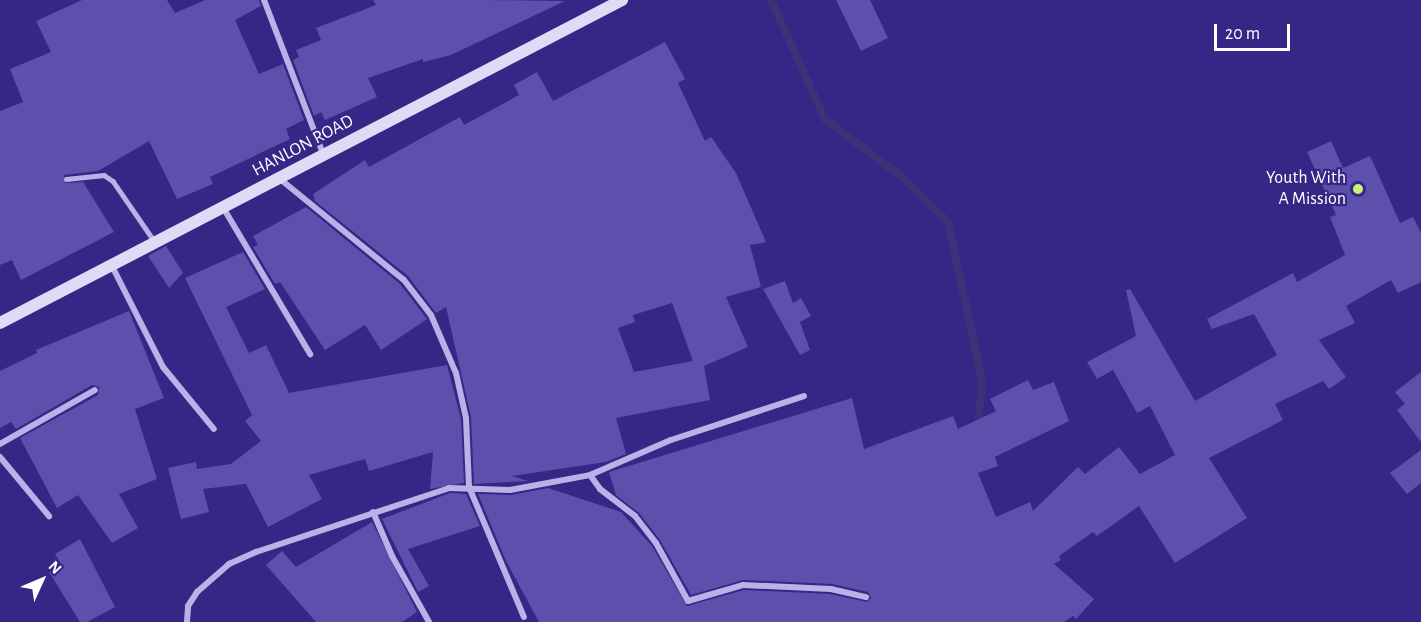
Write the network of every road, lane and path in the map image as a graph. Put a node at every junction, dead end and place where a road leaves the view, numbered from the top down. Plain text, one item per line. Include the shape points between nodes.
1 (264, 0) edge
2 (622, 0) edge
3 (323, 154) junction
4 (280, 178) junction
5 (66, 179) dead end
6 (224, 209) junction
7 (156, 244) junction
8 (112, 266) junction
9 (0, 322) edge
10 (310, 354) dead end
11 (95, 390) dead end
12 (804, 396) dead end
13 (214, 429) dead end
14 (0, 444) edge
15 (0, 457) edge
16 (590, 475) junction
17 (469, 487) junction
18 (373, 512) junction
19 (49, 516) dead end
20 (866, 597) dead end
21 (524, 617) dead end
22 (187, 622) edge
23 (429, 622) edge

1 - 3 street
2 - 3 main road, HANLON ROAD
3 - 4 main road, HANLON ROAD
4 - 6 main road, HANLON ROAD
4 - 17 street via 405,280 431,315 456,373 466,418
5 - 7 lane via 104,175 113,181
6 - 7 main road, HANLON ROAD
6 - 10 street
7 - 8 main road, HANLON ROAD
8 - 9 main road, HANLON ROAD
8 - 13 street via 163,367
11 - 14 street
12 - 16 street via 671,440
15 - 19 street
16 - 17 street via 510,490
16 - 20 street via 600,489 635,516 656,543 688,601 743,585 831,590
17 - 18 street via 425,494
17 - 21 street
18 - 22 street via 229,564 197,592 188,606
18 - 23 street

